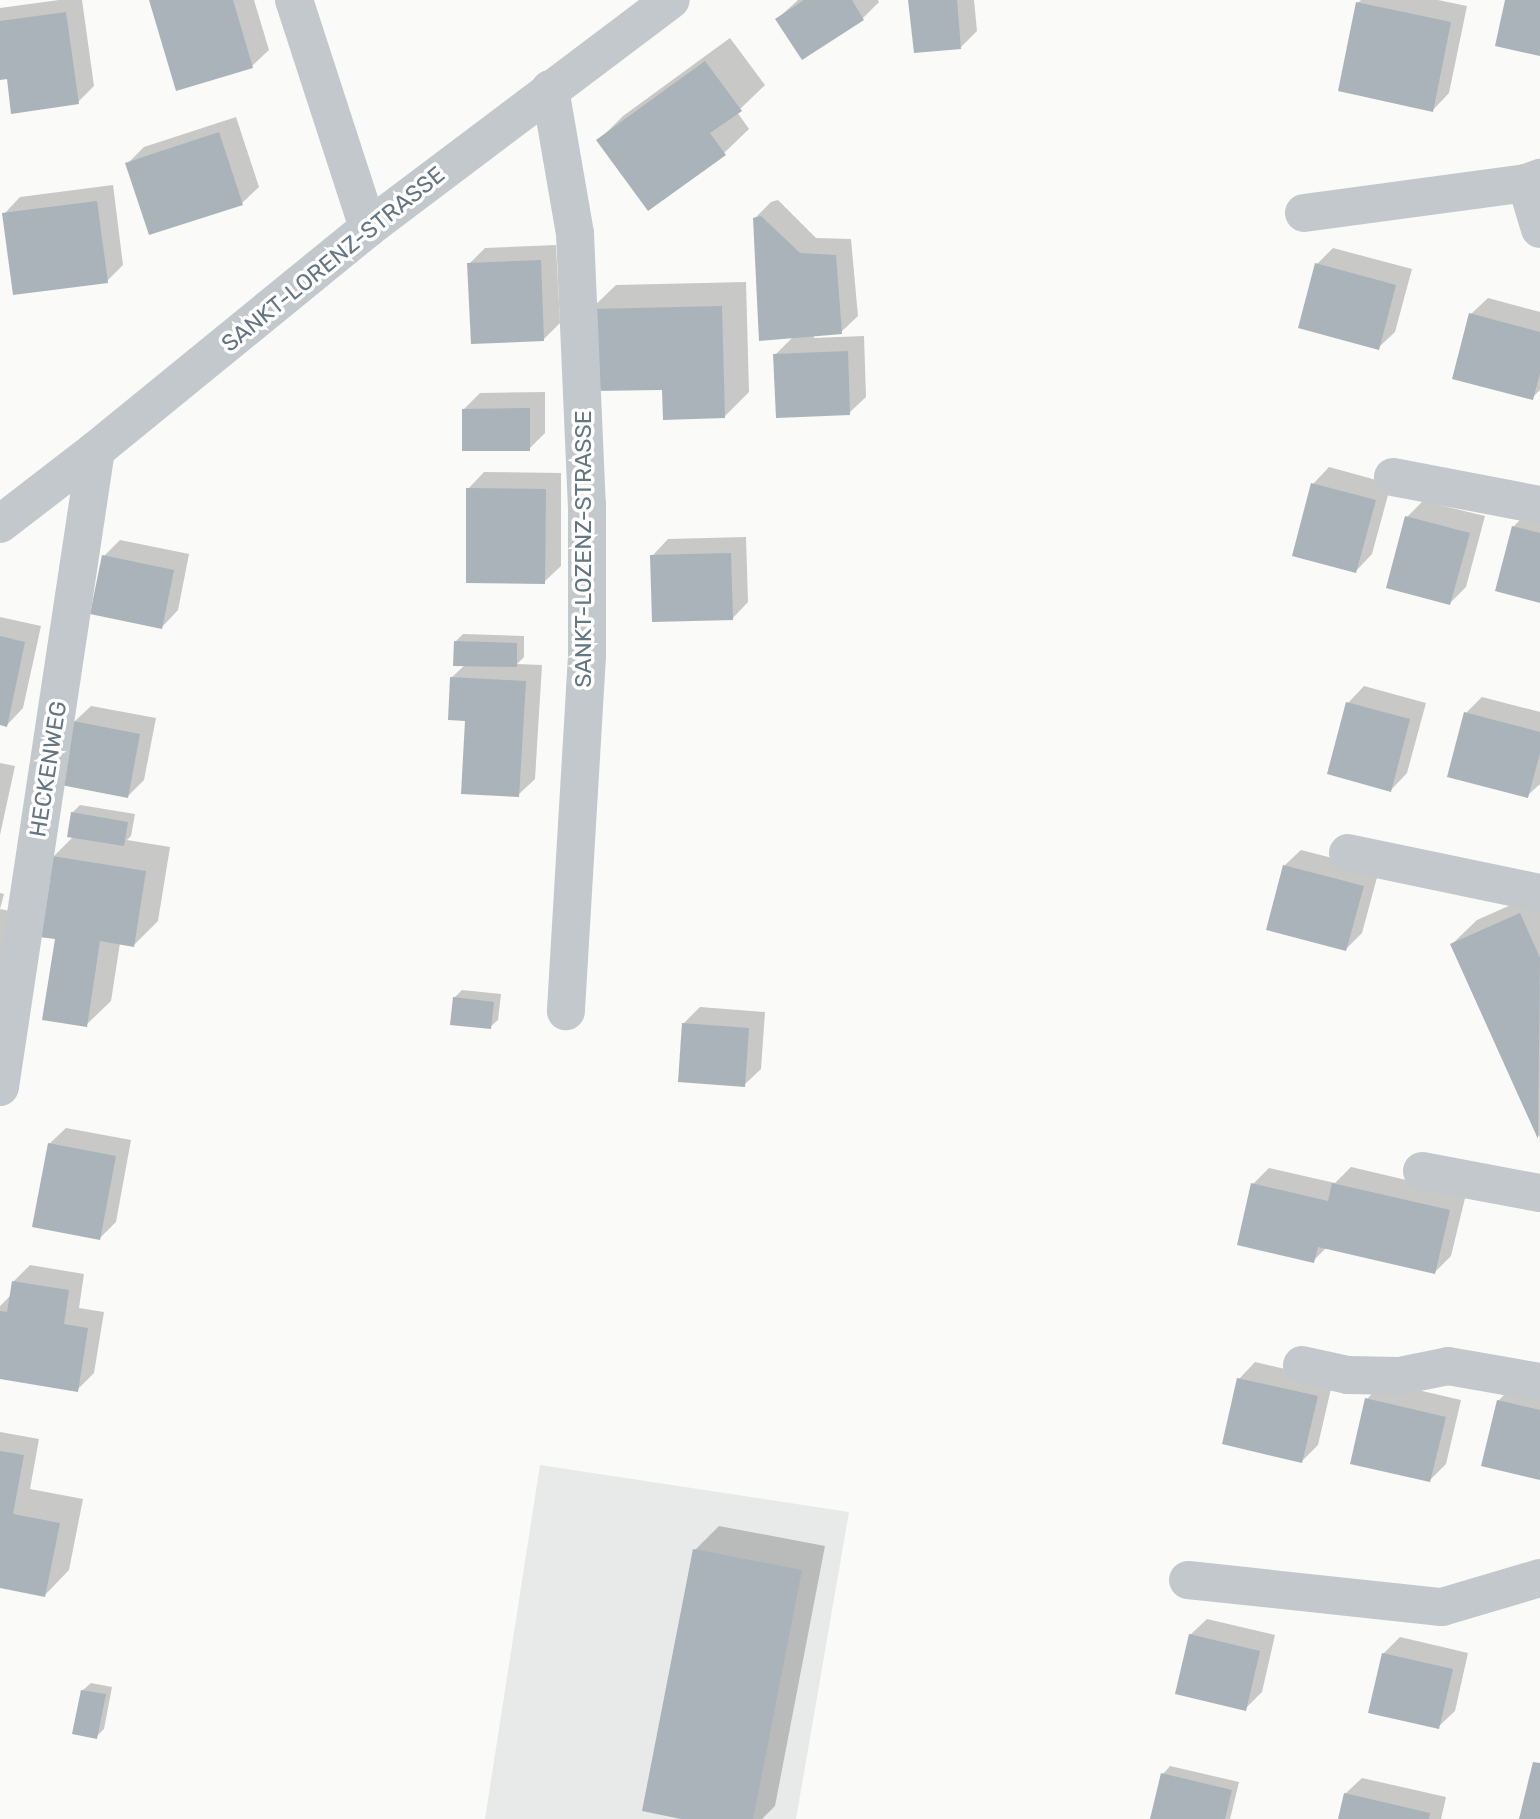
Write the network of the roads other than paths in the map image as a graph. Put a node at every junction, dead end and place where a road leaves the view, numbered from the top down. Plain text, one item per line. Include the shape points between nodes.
1 (294, 0) edge
2 (671, 0) edge
3 (550, 89) junction
4 (1533, 180) edge
5 (1304, 213) dead end
6 (368, 228) junction
7 (1540, 229) edge
8 (96, 450) junction
9 (1392, 477) dead end
10 (1540, 505) edge
11 (0, 524) edge
12 (1348, 853) dead end
13 (1540, 893) edge
14 (566, 1011) dead end
15 (0, 1087) edge
16 (1422, 1171) dead end
17 (1540, 1193) edge
18 (1302, 1365) dead end
19 (1540, 1382) edge
20 (1540, 1578) edge
21 (1188, 1580) dead end

1 - 6 street
2 - 3 street, SANKT-LORENZ-STRASSE
3 - 6 street, SANKT-LORENZ-STRASSE
3 - 14 street, SANKT-LOZENZ-STRASSE via 575,234 587,504 587,656
4 - 5 street
4 - 7 street
6 - 8 street, SANKT-LORENZ-STRASSE
8 - 11 street, SANKT-LORENZ-STRASSE
8 - 15 street, HECKENWEG
9 - 10 street
12 - 13 street
16 - 17 street
18 - 19 street via 1348,1375 1399,1376 1448,1366
20 - 21 street via 1442,1607

